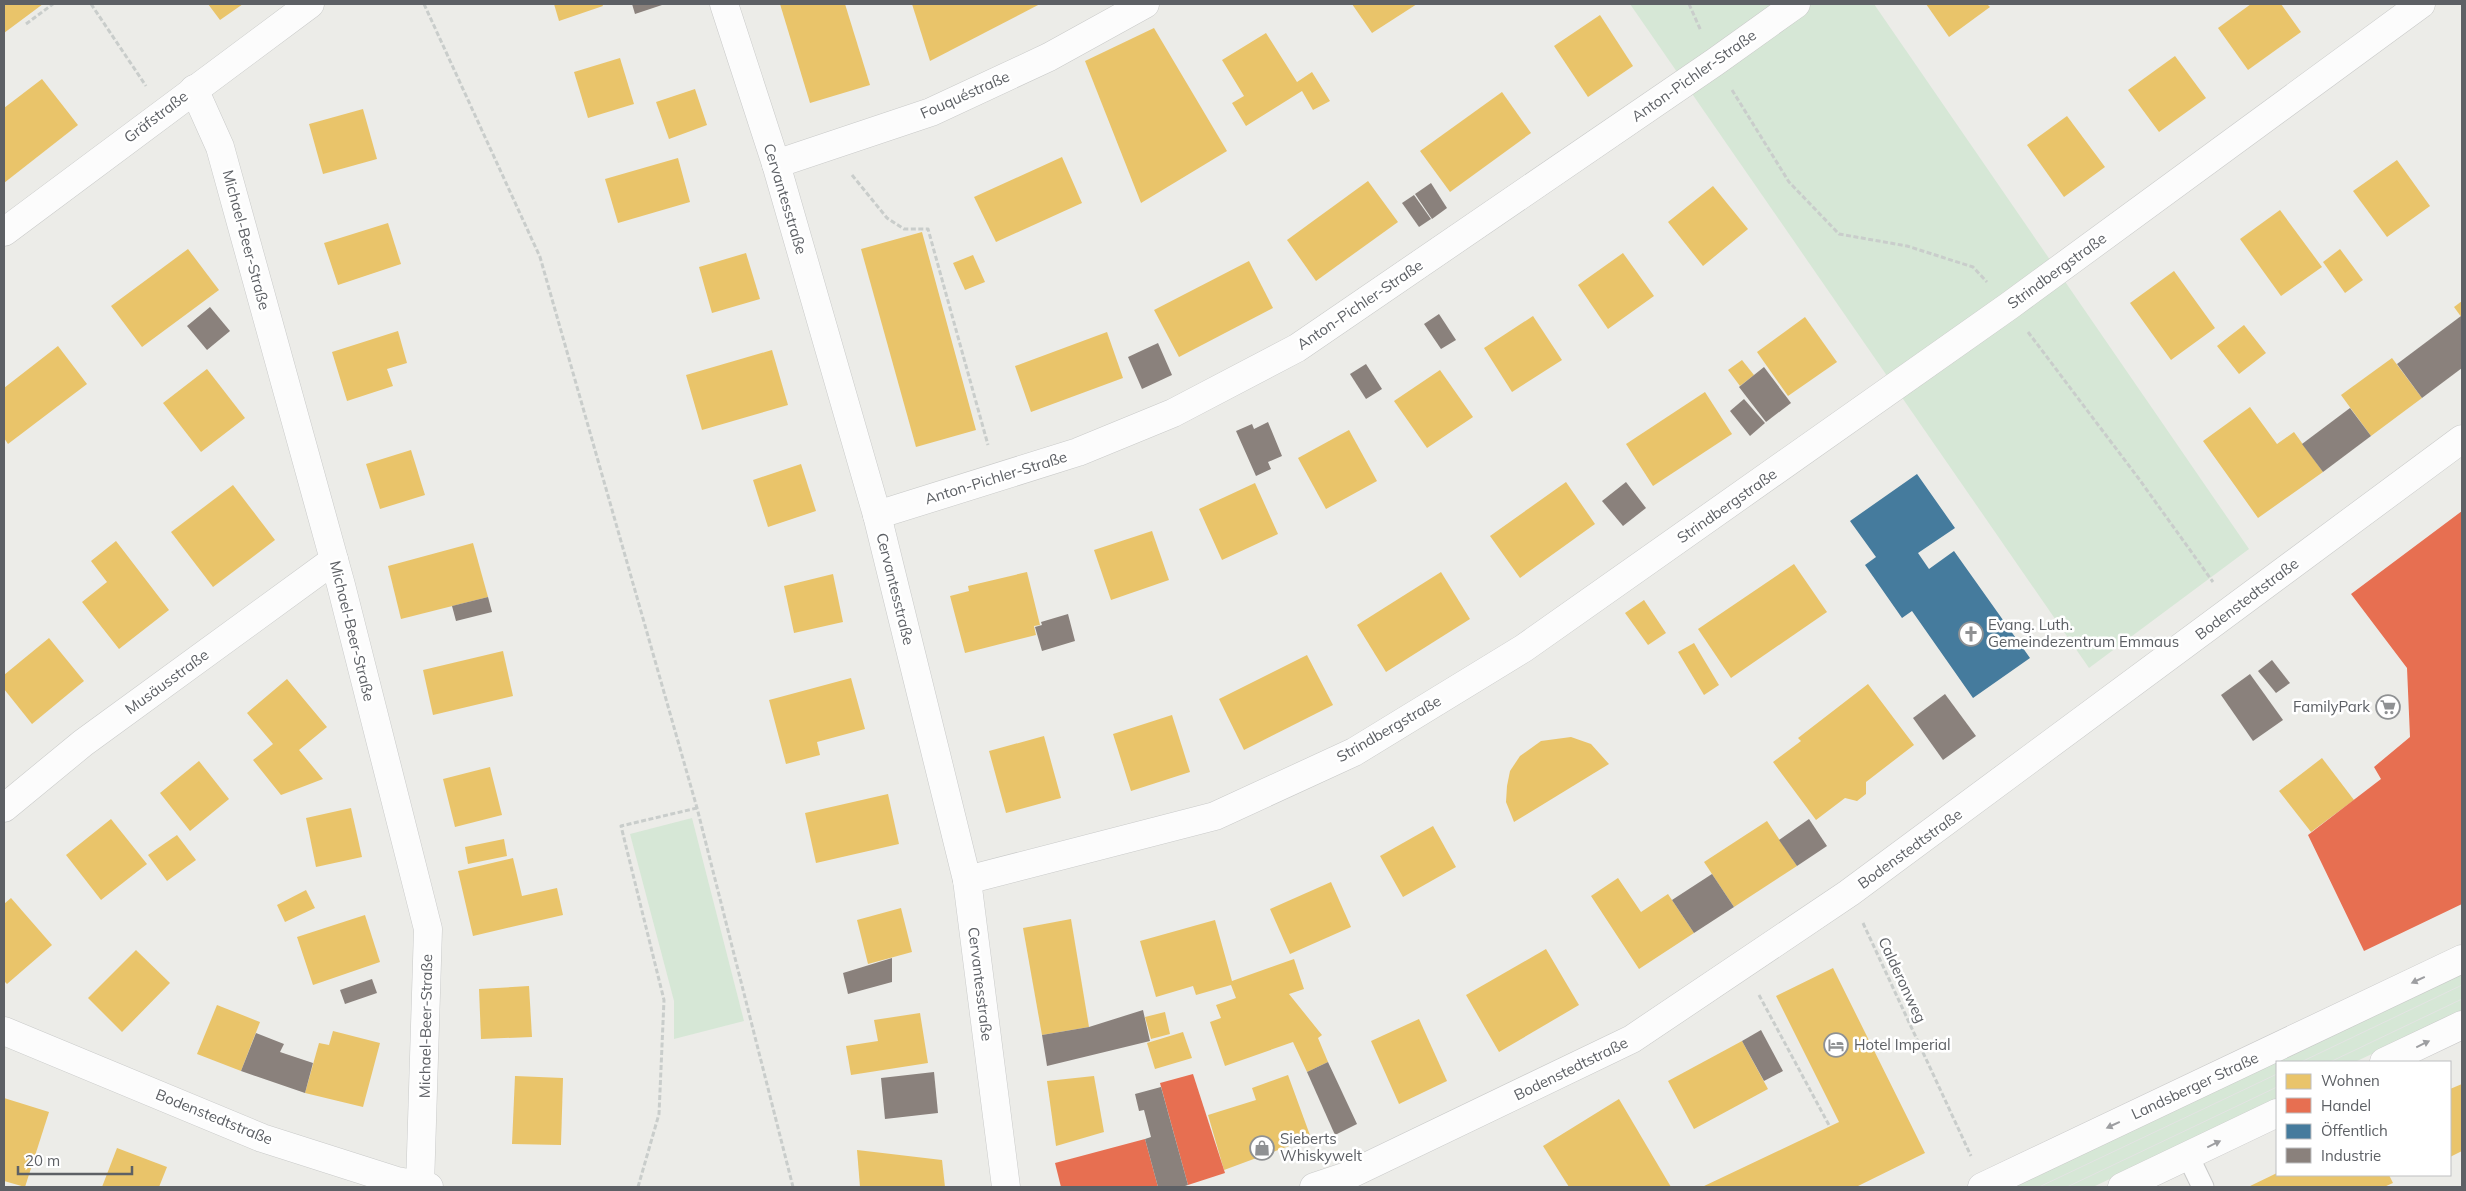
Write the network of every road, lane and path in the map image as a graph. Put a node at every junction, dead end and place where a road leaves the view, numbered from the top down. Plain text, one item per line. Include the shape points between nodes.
1 (53, 4) edge
2 (91, 4) edge
3 (310, 4) edge
4 (424, 4) edge
5 (724, 4) edge
6 (1145, 4) edge
7 (1689, 4) edge
8 (1796, 4) edge
9 (2421, 4) edge
10 (26, 24) dead end
11 (1704, 36) dead end
12 (1729, 85) dead end
13 (146, 86) dead end
14 (194, 89) junction
15 (834, 144) junction
16 (776, 164) junction
17 (4, 232) edge
18 (1989, 284) dead end
19 (2023, 326) dead end
20 (2462, 439) edge
21 (998, 478) junction
22 (877, 515) junction
23 (334, 560) junction
24 (2233, 609) junction
25 (4, 808) edge
26 (697, 808) junction
27 (967, 880) junction
28 (1849, 893) junction
29 (2462, 959) edge
30 (1755, 986) dead end
31 (2462, 1025) edge
32 (4, 1031) edge
33 (2386, 1061) edge
34 (2276, 1113) edge
35 (1830, 1127) dead end
36 (2188, 1156) junction
37 (424, 1186) edge
38 (1984, 1186) edge
39 (638, 1187) edge
40 (793, 1187) edge
41 (1006, 1187) edge
42 (1314, 1187) edge
43 (2122, 1187) edge
44 (2203, 1187) edge

1 - 10 path
2 - 13 path
3 - 14 street, Gräfstraße
4 - 26 path via 540,257
5 - 16 street, Cervantesstraße
6 - 15 street, Fouquéstraße via 1049,58 931,112
7 - 11 path
8 - 21 street, Anton-Pichler-Straße via 1296,348 1173,413 1078,452
9 - 27 street, Strindbergstraße via 2002,312 1532,643 1354,752 1215,816
12 - 18 path via 1790,182 1839,234 1907,246 1973,267
14 - 17 street, Gräfstraße
14 - 23 street, Michael-Beer-Straße via 220,148
15 - 16 street, Fouquéstraße
15 - 21 path via 856,181 887,218 904,229 928,229
16 - 22 street, Cervantesstraße
19 - 24 path
20 - 24 street, Bodenstedtstraße
21 - 22 street, Anton-Pichler-Straße
22 - 27 street, Cervantesstraße
23 - 25 street, Musäusstraße via 83,743
23 - 37 street, Michael-Beer-Straße via 428,929
24 - 28 street, Bodenstedtstraße
26 - 39 path via 621,826 664,1000 659,1114
26 - 40 path
27 - 41 street, Cervantesstraße
28 - 38 path, Calderonweg
28 - 42 street, Bodenstedtstraße via 1632,1039 1347,1176
29 -> 38 street, Landsberger Straße
30 - 35 path
33 -> 31 street
32 - 37 street, Bodenstedtstraße via 262,1138
36 -> 34 street
36 - 43 street
36 - 44 lane

